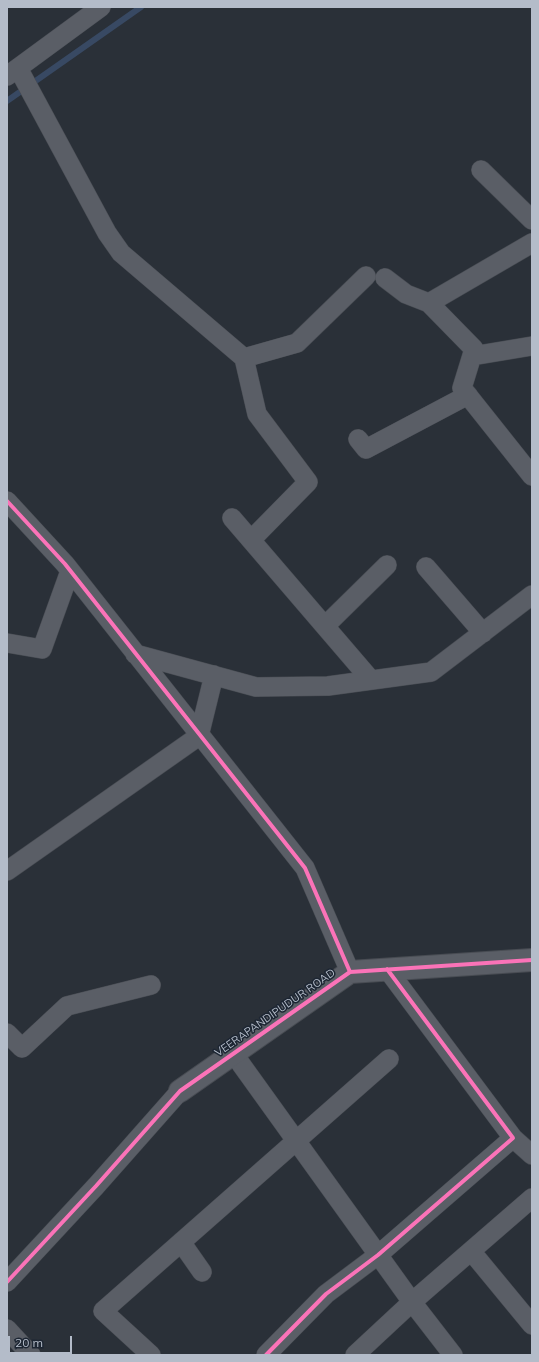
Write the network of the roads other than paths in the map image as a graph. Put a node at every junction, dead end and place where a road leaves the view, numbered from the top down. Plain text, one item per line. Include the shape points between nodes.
1 (101, 7) edge
2 (15, 73) edge
3 (481, 170) dead end
4 (532, 220) edge
5 (532, 243) edge
6 (366, 276) dead end
7 (385, 278) dead end
8 (429, 303) junction
9 (532, 346) edge
10 (472, 356) junction
11 (244, 358) junction
12 (468, 395) junction
13 (358, 439) dead end
14 (532, 476) edge
15 (7, 501) edge
16 (232, 518) dead end
17 (251, 540) junction
18 (387, 565) dead end
19 (426, 567) dead end
20 (70, 571) junction
21 (532, 595) edge
22 (325, 626) junction
23 (482, 633) junction
24 (7, 643) edge
25 (136, 654) junction
26 (214, 675) junction
27 (371, 680) junction
28 (199, 736) junction
29 (7, 871) edge
30 (532, 960) edge
31 (387, 969) junction
32 (350, 972) junction
33 (151, 985) dead end
34 (7, 1033) edge
35 (233, 1053) junction
36 (389, 1059) dead end
37 (180, 1091) joint
38 (513, 1138) junction
39 (296, 1141) junction
40 (532, 1155) edge
41 (532, 1198) edge
42 (181, 1242) junction
43 (471, 1251) junction
44 (378, 1255) junction
45 (202, 1272) dead end
46 (7, 1282) edge
47 (412, 1302) junction
48 (532, 1325) edge
49 (7, 1329) edge
50 (31, 1355) edge
51 (151, 1355) edge
52 (266, 1355) edge
53 (355, 1355) edge
54 (453, 1355) edge

1 - 2 street
2 - 11 street via 35,99 107,233 121,253
3 - 4 street
5 - 8 street
6 - 11 street via 297,343
7 - 8 street via 406,294
8 - 10 street via 474,350
9 - 10 street
10 - 12 street via 462,388
11 - 17 street via 257,414 308,482
12 - 13 street via 366,449
12 - 14 street
15 - 20 street
16 - 17 street
17 - 22 street
18 - 22 street
19 - 23 street
20 - 24 street via 42,649
20 - 25 street
21 - 23 street
22 - 27 street
23 - 27 street via 430,672
25 - 26 street
25 - 28 street
26 - 27 street via 256,687 328,686
26 - 28 street
28 - 29 street
28 - 32 street via 304,868
30 - 31 street, VEERAPANDIPUDUR ROAD
31 - 32 street, VEERAPANDIPUDUR ROAD
31 - 38 street
32 - 35 street, VEERAPANDIPUDUR ROAD
33 - 34 street via 67,1006 22,1048
35 - 37 street, VEERAPANDIPUDUR ROAD
35 - 39 street
36 - 39 street
37 - 46 street
38 - 40 street
38 - 44 street
39 - 42 street
39 - 44 street
41 - 43 street
42 - 45 street
42 - 51 street via 103,1311
43 - 47 street
43 - 48 street
44 - 47 street
44 - 52 street via 326,1294
47 - 53 street
47 - 54 street
49 - 50 street

